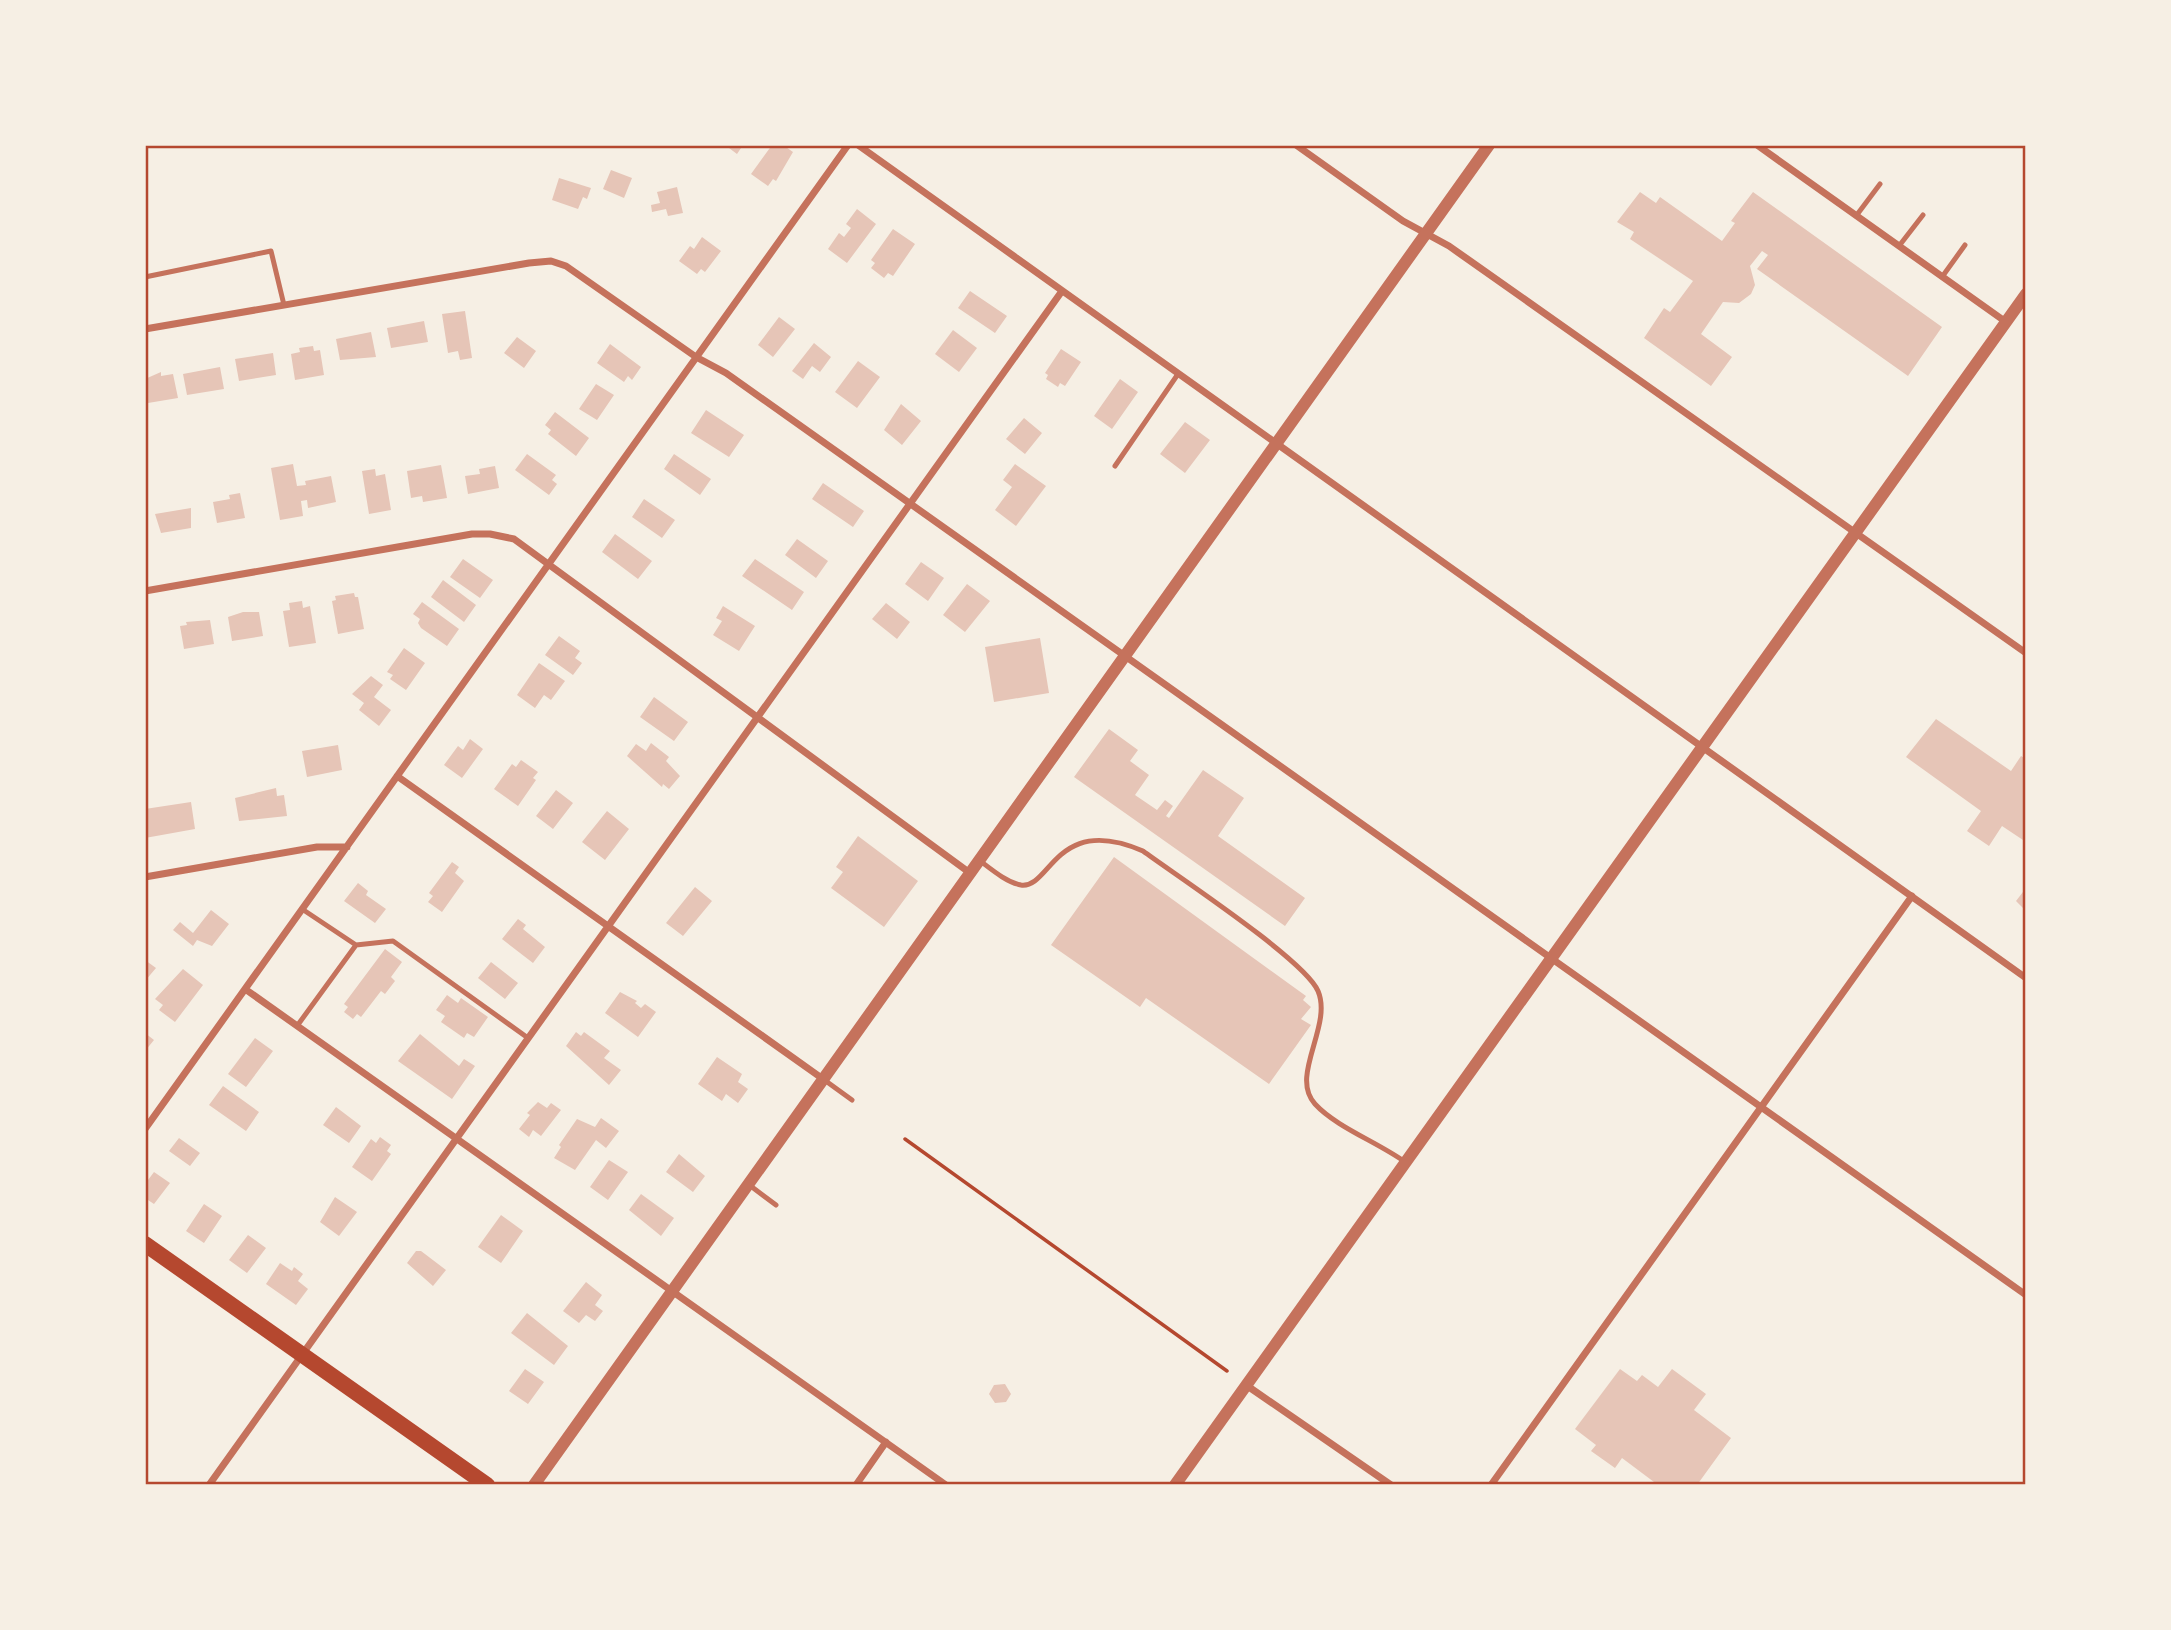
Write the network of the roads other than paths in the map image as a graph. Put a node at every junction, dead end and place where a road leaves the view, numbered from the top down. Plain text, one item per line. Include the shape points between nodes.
1 (848, 145) edge
2 (858, 145) edge
3 (1296, 145) edge
4 (1489, 145) edge
5 (1757, 145) edge
6 (1880, 184) dead end
7 (1923, 215) dead end
8 (1856, 216) junction
9 (1426, 234) junction
10 (1965, 245) dead end
11 (1899, 246) junction
12 (145, 277) edge
13 (1942, 277) junction
14 (1062, 291) junction
15 (2026, 294) edge
16 (284, 305) junction
17 (2006, 322) junction
18 (145, 329) edge
19 (696, 357) junction
20 (1178, 374) junction
21 (1277, 443) junction
22 (1115, 466) dead end
23 (910, 503) junction
24 (1856, 532) junction
25 (549, 564) junction
26 (145, 590) edge
27 (2026, 653) edge
28 (1125, 656) junction
29 (759, 715) junction
30 (1702, 746) junction
31 (397, 776) junction
32 (346, 847) junction
33 (979, 860) junction
34 (970, 873) junction
35 (145, 877) edge
36 (1912, 896) junction
37 (302, 909) junction
38 (608, 926) junction
39 (356, 945) junction
40 (1550, 958) junction
41 (2026, 978) edge
42 (245, 989) junction
43 (297, 1026) junction
44 (528, 1038) junction
45 (823, 1079) junction
46 (852, 1100) dead end
47 (1761, 1108) junction
48 (145, 1129) edge
49 (456, 1138) junction
50 (1405, 1162) junction
51 (748, 1184) junction
52 (776, 1205) dead end
53 (145, 1244) edge
54 (672, 1291) junction
55 (2026, 1295) edge
56 (302, 1354) junction
57 (1246, 1385) junction
58 (886, 1442) junction
59 (209, 1485) edge
60 (487, 1485) edge
61 (534, 1485) edge
62 (856, 1485) edge
63 (946, 1485) edge
64 (1175, 1485) edge
65 (1391, 1485) edge
66 (1492, 1485) edge

1 - 19 street
2 - 14 street
3 - 9 street
4 - 9 street
5 - 8 street
6 - 8 lane
7 - 11 lane
8 - 11 street
9 - 21 street
9 - 24 street
10 - 13 lane
11 - 13 street
12 - 16 lane via 271,251
13 - 17 street
14 - 20 street
14 - 23 street
15 - 17 street
16 - 18 street
16 - 19 street via 551,261 580,275
17 - 24 street
19 - 23 street via 726,373
19 - 25 street
20 - 21 street
20 - 22 lane
21 - 28 street
21 - 30 street
23 - 28 street
23 - 29 street
24 - 27 street
24 - 30 street
25 - 26 street via 514,539 472,534
25 - 29 street
25 - 31 street
28 - 33 street
28 - 40 street
29 - 34 street
29 - 38 street
30 - 36 street
30 - 40 street
31 - 32 street
31 - 38 street
32 - 35 street via 317,847
32 - 37 street
33 - 34 street
33 - 50 lane via 1022,885 1033,883 1062,851 1091,839 1120,841 1143,851 1311,979 1320,993 1319,1035 1305,1081 1314,1103
34 - 45 street
36 - 41 street
36 - 47 street
37 - 39 lane
37 - 42 street
38 - 44 street
38 - 45 street
39 - 43 lane
39 - 44 lane via 393,941
40 - 47 street
40 - 50 street
42 - 43 street
42 - 48 street
43 - 49 street
44 - 49 street
45 - 46 lane
45 - 51 street
47 - 55 street
47 - 66 street
49 - 54 street
49 - 56 street
50 - 57 street
51 - 52 lane
51 - 54 street
53 - 56 highway
54 - 58 street
54 - 61 street
56 - 59 street
56 - 60 highway
57 - 64 street
57 - 65 street
58 - 62 street
58 - 63 street

